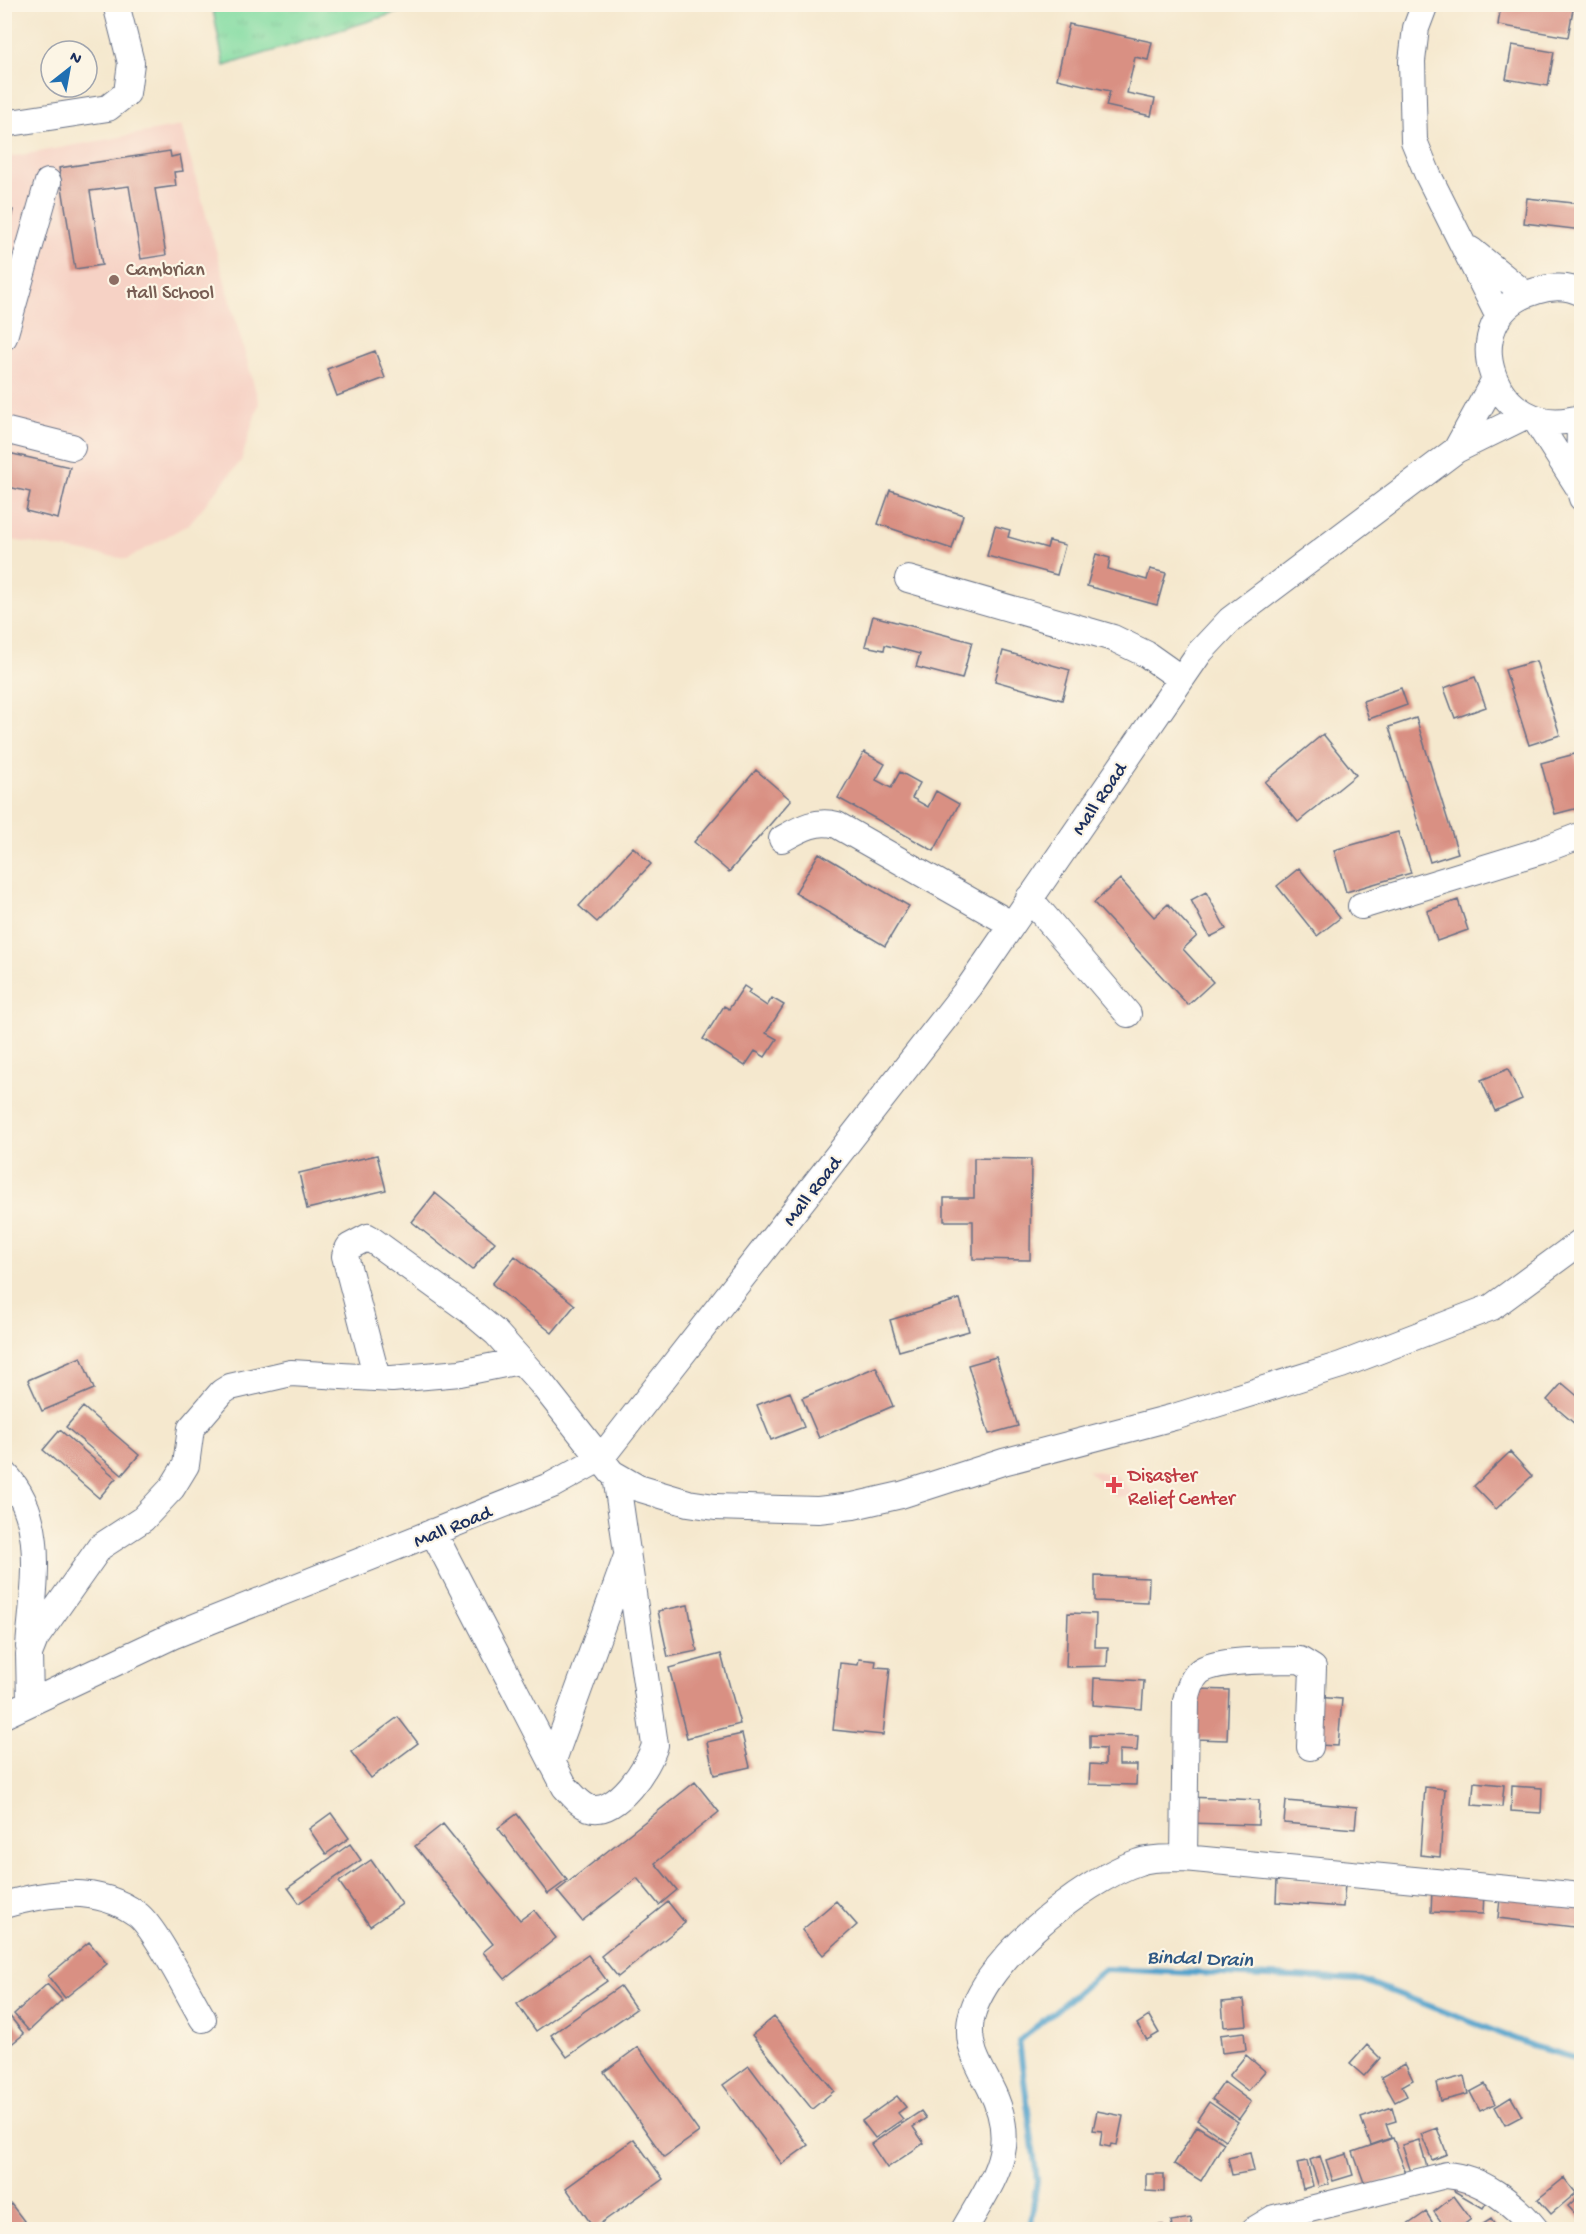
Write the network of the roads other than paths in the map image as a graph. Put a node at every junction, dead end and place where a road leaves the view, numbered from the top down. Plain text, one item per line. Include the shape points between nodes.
1 (116, 4) edge
2 (1425, 4) edge
3 (4, 124) edge
4 (48, 182) dead end
5 (1464, 244) junction
6 (1581, 293) edge
7 (1525, 294) junction
8 (1499, 317) junction
9 (4, 337) edge
10 (1494, 381) junction
11 (1531, 417) junction
12 (1581, 417) edge
13 (4, 430) edge
14 (72, 447) dead end
15 (1456, 450) junction
16 (1580, 493) edge
17 (908, 579) dead end
18 (1180, 678) junction
19 (1581, 835) edge
20 (782, 839) dead end
21 (1029, 897) junction
22 (1361, 906) dead end
23 (1011, 924) junction
24 (1128, 1014) dead end
25 (1581, 1241) edge
26 (519, 1360) junction
27 (377, 1378) junction
28 (608, 1467) junction
29 (4, 1473) edge
30 (434, 1532) junction
31 (627, 1556) junction
32 (29, 1654) junction
33 (30, 1701) junction
34 (4, 1715) edge
35 (1310, 1747) dead end
36 (552, 1763) junction
37 (1185, 1857) junction
38 (1581, 1896) edge
39 (4, 1905) edge
40 (202, 2019) dead end
41 (964, 2229) edge
42 (1254, 2229) edge
43 (1536, 2229) edge

1 - 3 street via 131,63 127,93 108,108
2 - 5 street via 1416,28 1412,61 1414,141
4 - 9 street
5 - 7 street
5 - 8 street
6 - 7 street via 1549,287
7 - 8 street
8 - 10 street via 1490,337 1488,359
10 - 11 street via 1507,401
10 - 15 street
11 - 12 street via 1558,422
11 - 15 street
11 - 16 street
12 - 16 street
13 - 14 street
15 - 18 street, Mall Road via 1230,620
17 - 18 street via 1113,638 1146,654
18 - 21 street, Mall Road
19 - 22 street
20 - 23 street via 824,821 837,825
21 - 23 street, Mall Road
21 - 24 street
23 - 28 street, Mall Road via 970,986
25 - 28 street via 1492,1307 1341,1365 1174,1417 1003,1462 901,1496 818,1510 715,1507 638,1488
26 - 27 street via 460,1373
26 - 27 street via 470,1311 368,1237 349,1247 345,1256
26 - 28 street
27 - 32 street via 291,1373 222,1392 191,1428 186,1466 172,1488 143,1519 100,1547
28 - 30 street, Mall Road
28 - 31 street
29 - 32 street via 27,1505 33,1522
30 - 33 street, Mall Road via 172,1636
30 - 36 street
31 - 36 street
31 - 36 street via 654,1734 650,1761 608,1807 590,1809 565,1787
32 - 33 street
33 - 34 street, Mall Road
35 - 37 street via 1313,1668 1309,1663 1300,1660 1225,1664 1197,1674 1186,1701
37 - 38 street
37 - 41 street via 1141,1861 1106,1875 1044,1919 987,1982 970,2026 972,2052 1001,2110 1004,2143 998,2170
39 - 40 street via 33,1897 81,1892 108,1898 138,1914
42 - 43 street via 1275,2218 1446,2175 1472,2180 1516,2208

